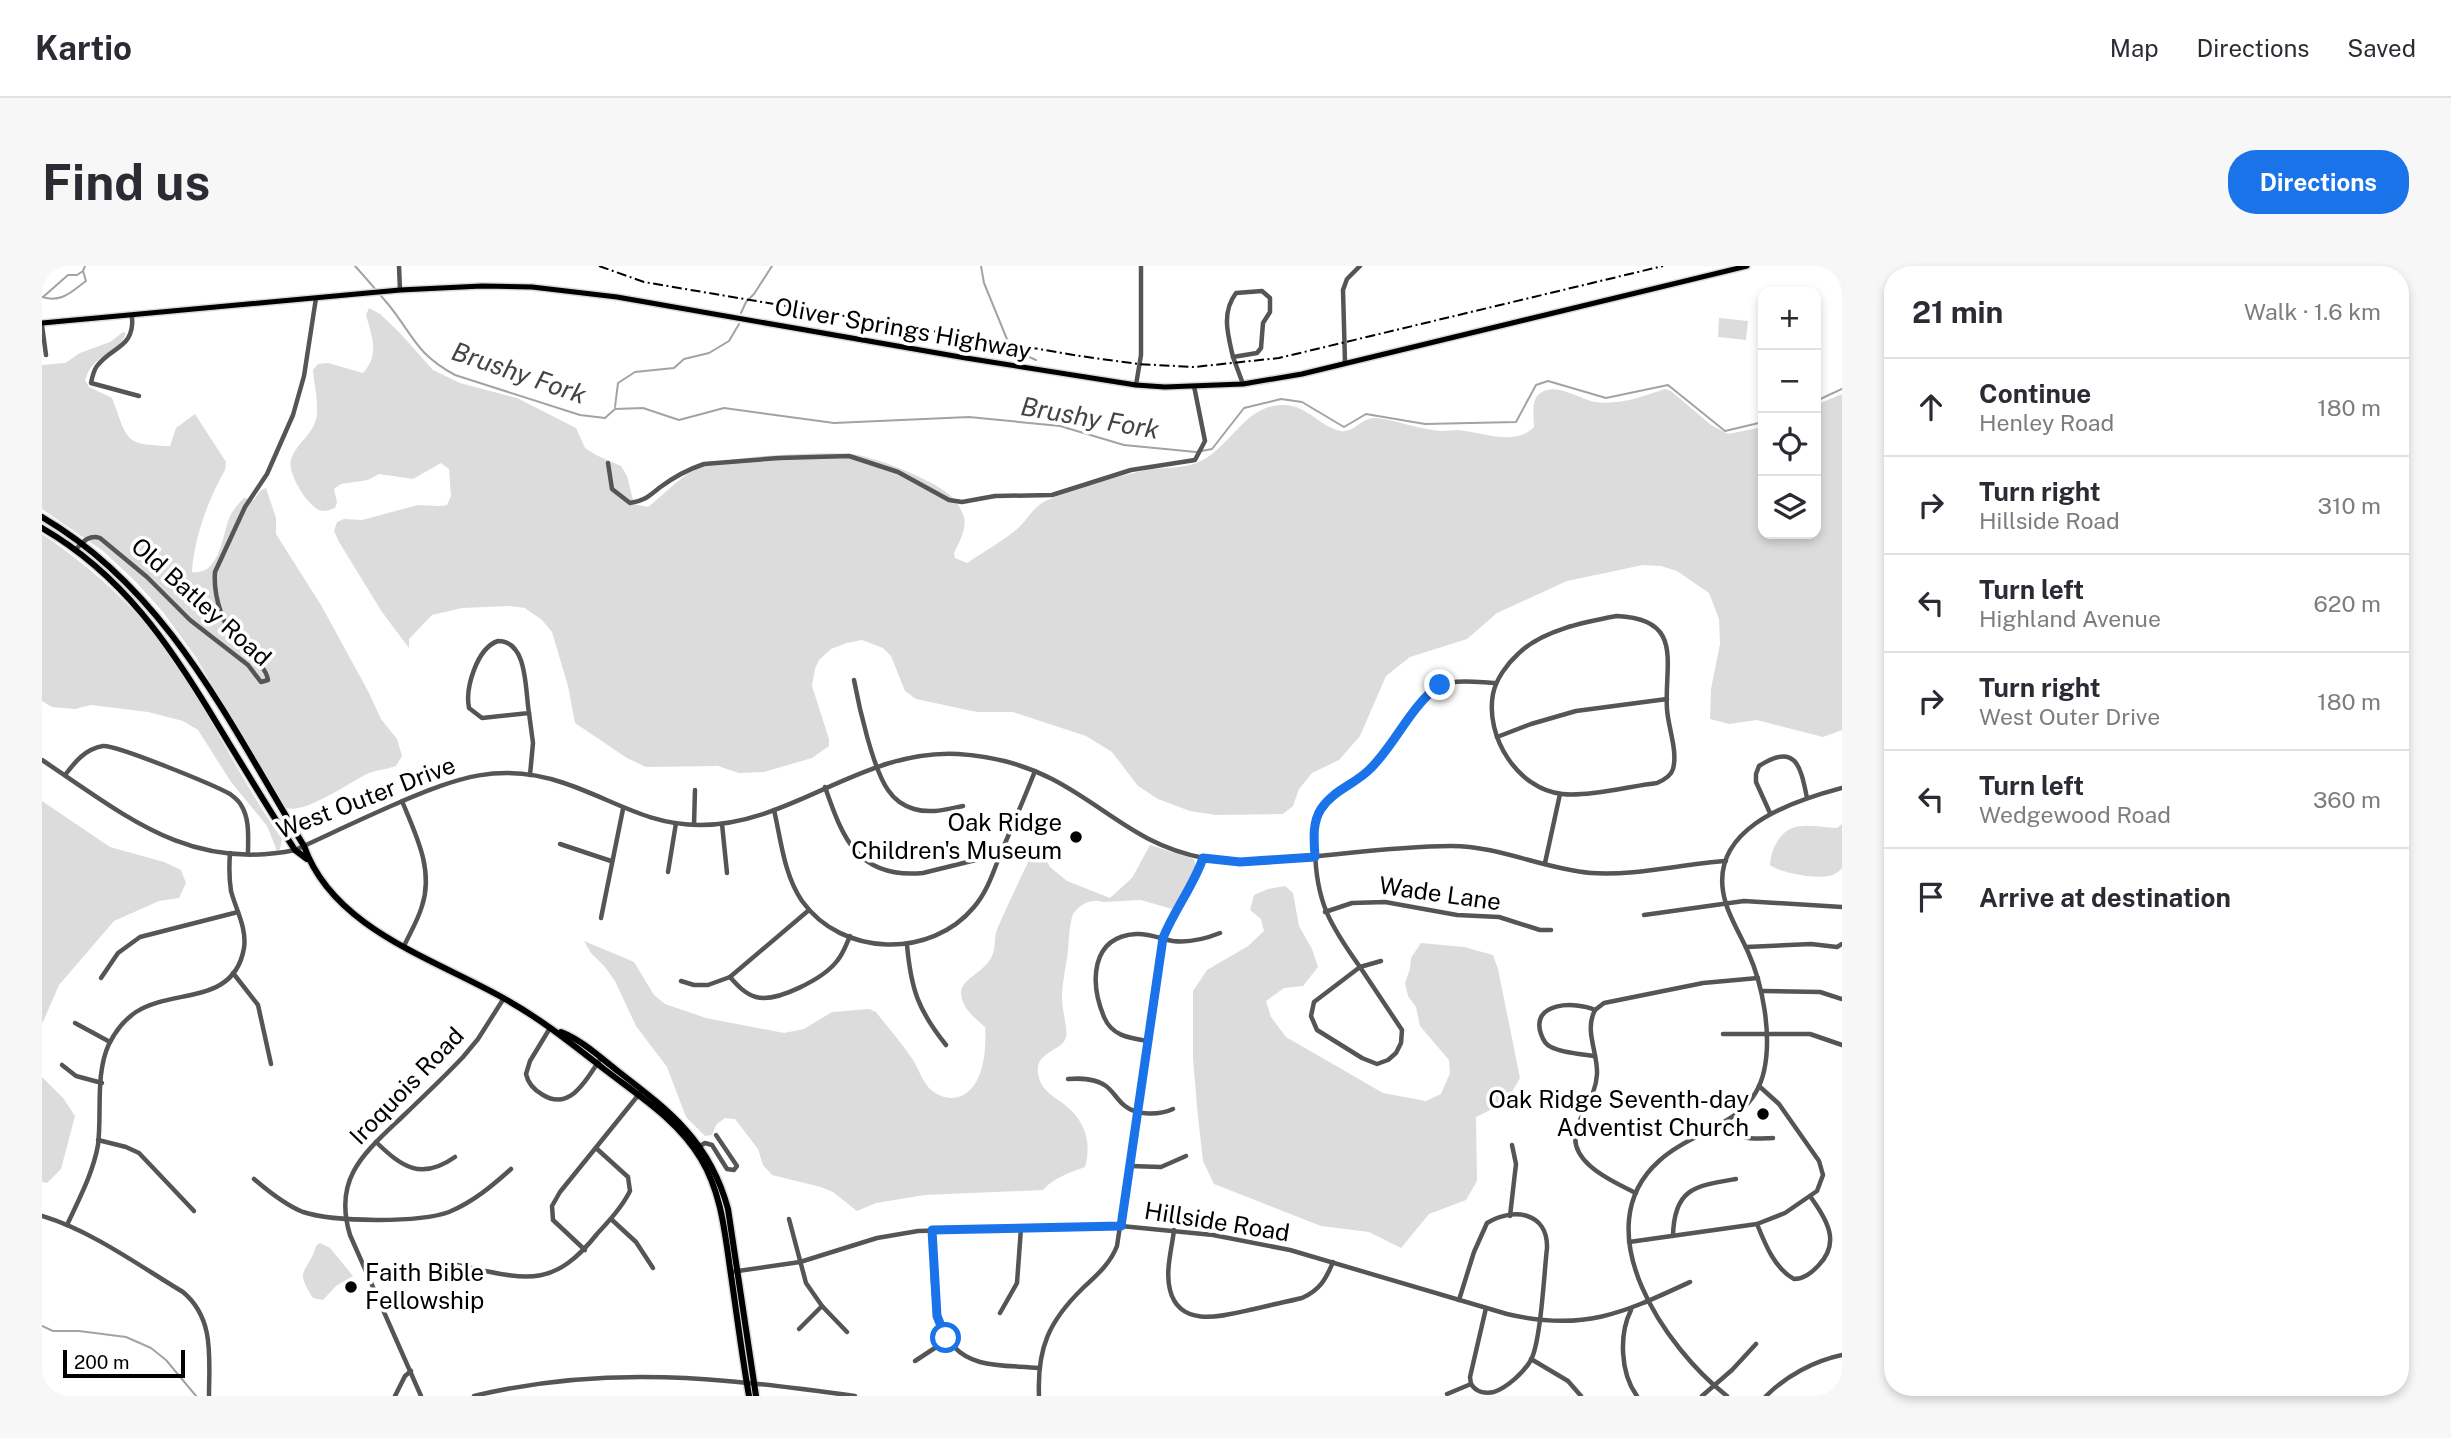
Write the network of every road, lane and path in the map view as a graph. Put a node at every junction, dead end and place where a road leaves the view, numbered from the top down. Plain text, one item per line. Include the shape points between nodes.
1 (400, 266) edge
2 (1141, 266) edge
3 (1360, 266) edge
4 (1747, 266) edge
5 (400, 290) junction
6 (316, 298) junction
7 (132, 316) junction
8 (42, 324) edge
9 (47, 355) dead end
10 (1233, 358) junction
11 (1345, 363) junction
12 (1243, 384) junction
13 (1136, 385) junction
14 (1194, 386) junction
15 (139, 396) dead end
16 (608, 463) dead end
17 (42, 517) edge
18 (42, 528) edge
19 (82, 542) junction
20 (75, 550) junction
21 (854, 680) dead end
22 (1496, 683) junction
23 (1667, 699) junction
24 (529, 713) junction
25 (1497, 737) junction
26 (42, 760) edge
27 (877, 765) junction
28 (1035, 771) junction
29 (65, 775) junction
30 (530, 775) junction
31 (825, 787) junction
32 (1842, 788) edge
33 (695, 790) dead end
34 (1560, 794) junction
35 (1807, 798) junction
36 (402, 802) junction
37 (963, 806) dead end
38 (623, 809) junction
39 (774, 810) junction
40 (1770, 813) junction
41 (676, 823) junction
42 (722, 824) junction
43 (694, 825) junction
44 (560, 845) dead end
45 (304, 846) junction
46 (295, 850) junction
47 (230, 853) junction
48 (248, 854) junction
49 (1001, 854) junction
50 (1315, 857) junction
51 (1203, 858) junction
52 (309, 860) junction
53 (611, 861) junction
54 (1726, 861) junction
55 (1545, 863) junction
56 (668, 872) dead end
57 (727, 873) dead end
58 (1725, 903) junction
59 (1842, 907) edge
60 (808, 909) junction
61 (238, 912) junction
62 (1325, 912) junction
63 (1644, 915) dead end
64 (601, 918) dead end
65 (1551, 930) dead end
66 (1220, 933) dead end
67 (850, 936) junction
68 (1163, 938) junction
69 (1842, 944) edge
70 (907, 945) junction
71 (404, 946) junction
72 (1746, 947) junction
73 (1381, 961) dead end
74 (1360, 967) junction
75 (233, 973) junction
76 (730, 977) junction
77 (101, 978) dead end
78 (1758, 978) junction
79 (681, 981) dead end
80 (1762, 990) junction
81 (504, 998) junction
82 (1842, 999) edge
83 (1595, 1010) junction
84 (75, 1023) dead end
85 (553, 1028) junction
86 (1723, 1034) dead end
87 (1765, 1034) junction
88 (1148, 1041) junction
89 (110, 1042) junction
90 (946, 1045) dead end
91 (1842, 1045) edge
92 (1594, 1056) junction
93 (599, 1061) junction
94 (271, 1063) dead end
95 (62, 1065) dead end
96 (1068, 1079) dead end
97 (102, 1083) junction
98 (1759, 1086) junction
99 (640, 1092) junction
100 (1173, 1109) dead end
101 (1138, 1111) junction
102 (1728, 1121) junction
103 (716, 1135) dead end
104 (1773, 1138) dead end
105 (98, 1140) junction
106 (376, 1142) junction
107 (1512, 1145) dead end
108 (596, 1148) junction
109 (698, 1148) junction
110 (1186, 1156) dead end
111 (455, 1157) dead end
112 (1130, 1167) junction
113 (511, 1168) dead end
114 (254, 1179) dead end
115 (1736, 1179) dead end
116 (1636, 1193) junction
117 (1810, 1196) junction
118 (194, 1210) dead end
119 (42, 1216) edge
120 (1510, 1216) junction
121 (345, 1217) junction
122 (611, 1219) junction
123 (789, 1219) dead end
124 (1757, 1224) junction
125 (67, 1225) junction
126 (1121, 1226) junction
127 (1021, 1227) junction
128 (932, 1230) junction
129 (1174, 1230) junction
130 (1673, 1236) junction
131 (1629, 1242) junction
132 (585, 1250) junction
133 (800, 1262) junction
134 (1334, 1262) junction
135 (457, 1265) dead end
136 (653, 1268) dead end
137 (734, 1272) junction
138 (1690, 1282) dead end
139 (1459, 1300) junction
140 (1649, 1302) junction
141 (822, 1306) junction
142 (1486, 1308) junction
143 (1631, 1309) junction
144 (1000, 1313) dead end
145 (1539, 1321) junction
146 (799, 1329) dead end
147 (847, 1332) dead end
148 (947, 1340) junction
149 (1756, 1345) dead end
150 (1842, 1355) edge
151 (1531, 1359) junction
152 (915, 1362) dead end
153 (1039, 1368) junction
154 (411, 1371) junction
155 (751, 1384) junction
156 (1471, 1384) junction
157 (1714, 1386) junction
158 (1447, 1394) dead end
159 (209, 1396) edge
160 (395, 1396) edge
161 (421, 1396) edge
162 (474, 1396) edge
163 (748, 1396) edge
164 (756, 1396) edge
165 (855, 1396) edge
166 (1039, 1396) edge
167 (1581, 1396) edge
168 (1637, 1396) edge
169 (1702, 1396) edge
170 (1727, 1396) edge
171 (1766, 1396) edge

1 - 5 street
2 - 13 street
3 - 11 street via 1343,290
4 - 11 main road, Oliver Springs Highway
5 - 6 main road, Oliver Springs Highway
5 - 13 main road, Oliver Springs Highway via 482,286 571,290
6 - 7 main road, Oliver Springs Highway
6 - 19 street, Old Batley Road via 293,415 215,572 225,625 264,669 268,680 261,682 248,665 190,620 115,548 97,537
7 - 8 main road, Oliver Springs Highway
7 - 15 street via 131,334 96,367 91,383
8 - 9 street
10 - 10 street via 1261,348 1270,312 1270,298 1262,291 1236,293 1231,300 1225,323
10 - 12 street
11 - 12 main road, Oliver Springs Highway
12 - 14 main road, Oliver Springs Highway
13 - 14 main road, Oliver Springs Highway
14 - 16 street via 1204,435 1197,458 1131,470 1046,496 995,496 962,502 898,472 849,456 779,457 694,467 651,497 630,503 612,489
17 - 19 highway
18 - 20 highway
19 - 20 street
19 - 45 highway via 132,587 184,649
20 - 46 highway via 137,606 169,645
21 - 27 street
22 - 23 street via 1511,660 1532,642 1606,618 1631,617 1648,622 1664,640 1670,662
22 - 25 street via 1492,705
22 - 50 street via 1453,681 1431,691 1374,766 1321,808 1314,827
23 - 25 street via 1576,711
23 - 34 street via 1674,759 1666,779
24 - 24 street via 516,648 504,642 486,647 474,672 468,708 482,718
24 - 30 street via 533,743
25 - 34 street via 1518,771
26 - 29 street, West Outer Drive
27 - 28 street, West Outer Drive via 915,756 955,754
27 - 31 street, West Outer Drive
27 - 37 street via 887,790 909,807 931,811
28 - 49 street
28 - 51 street, West Outer Drive via 1137,835
29 - 47 street, West Outer Drive via 161,836 201,850
29 - 48 street via 83,754 109,746 208,784 232,795 243,808
30 - 36 street, West Outer Drive via 472,775
30 - 38 street, West Outer Drive via 571,785
31 - 39 street, West Outer Drive
31 - 49 street via 848,843 866,861 885,870 923,873
32 - 35 street
33 - 43 street
34 - 55 street
35 - 40 street
35 - 40 street via 1795,761 1784,757 1761,764 1756,778
36 - 45 street, West Outer Drive
36 - 71 street via 424,857 426,893
38 - 41 street, West Outer Drive
38 - 53 street
39 - 42 street, West Outer Drive
39 - 60 street via 789,876
40 - 54 street via 1744,832
41 - 43 street, West Outer Drive
41 - 56 street
42 - 43 street, West Outer Drive
42 - 57 street
44 - 53 street
45 - 46 street, West Outer Drive
45 - 52 highway
46 - 48 street, West Outer Drive
46 - 52 highway
47 - 48 street, West Outer Drive
47 - 61 street via 230,887
49 - 70 street via 980,899 963,918 942,933
50 - 51 street, West Outer Drive via 1240,862
50 - 55 street, West Outer Drive via 1451,846 1494,850
50 - 62 street
51 - 68 street
52 - 71 highway via 346,908
53 - 64 street
54 - 55 street, West Outer Drive via 1605,873
54 - 58 street
58 - 59 street
58 - 63 street
58 - 72 street
60 - 67 street
60 - 76 street
61 - 75 street via 244,946
61 - 77 street via 140,937 118,953
62 - 65 street, Wade Lane via 1352,903 1385,902 1499,917
62 - 74 street
66 - 68 street via 1198,941
67 - 70 street via 879,945
67 - 76 street via 841,956 826,971 778,996 754,997
68 - 88 street
68 - 88 street via 1138,933 1121,937 1105,947 1096,966 1098,999 1107,1023 1124,1037
69 - 72 street
70 - 90 street via 916,1000
71 - 81 highway
72 - 78 street
73 - 74 street
74 - 74 street via 1314,1002 1312,1021 1324,1036 1380,1063 1399,1048 1402,1030
75 - 89 street via 211,990 136,1012
75 - 94 street via 258,1005
76 - 79 street via 708,985
78 - 80 street
78 - 83 street via 1696,985 1605,1003
80 - 82 street via 1820,992
80 - 87 street
81 - 85 highway
81 - 106 street, Iroquois Road via 463,1057
83 - 92 street via 1590,1026
83 - 92 street via 1565,1005 1547,1010 1538,1021 1551,1048
84 - 89 street
85 - 93 highway
85 - 93 street via 527,1067 526,1078 537,1091 564,1100 579,1089
86 - 87 street
87 - 91 street via 1814,1035
87 - 98 street via 1765,1065
88 - 101 street
89 - 97 street
92 - 116 street via 1595,1088 1576,1130 1577,1147 1594,1170
93 - 99 highway
95 - 97 street via 76,1076
96 - 101 street via 1089,1079 1107,1086 1123,1105
97 - 105 street
98 - 102 street
98 - 117 street via 1780,1104 1823,1168 1823,1179
99 - 108 street
99 - 109 highway
100 - 101 street
101 - 112 street
102 - 104 street via 1741,1137
102 - 116 street via 1663,1157
103 - 109 street via 737,1166 734,1170 727,1169 712,1145
105 - 118 street via 139,1153
105 - 125 street via 89,1177
106 - 111 street via 396,1161 418,1169 440,1166
106 - 121 street, Iroquois Road via 351,1174
107 - 120 street via 1516,1164
108 - 122 street via 629,1182 630,1191
108 - 132 street via 551,1210 555,1222
109 - 137 highway via 717,1194
110 - 112 street via 1161,1167
112 - 126 street
113 - 121 street via 471,1201 446,1213 411,1219
114 - 121 street via 300,1211
115 - 130 street via 1700,1185 1688,1192 1676,1209
116 - 131 street
117 - 124 street via 1786,1213
117 - 124 street via 1828,1223 1831,1237 1820,1265 1801,1279 1790,1278
119 - 125 street
120 - 139 street via 1494,1219 1484,1228
120 - 145 street via 1532,1217 1548,1238
121 - 154 street, Iroquois Road
122 - 132 street
122 - 136 street via 636,1242
123 - 133 street
124 - 130 street
125 - 159 street via 183,1292 195,1304 209,1334
126 - 127 street, Hillside Road
126 - 129 street, Hillside Road
126 - 153 street via 1107,1266 1053,1323
127 - 128 street, Hillside Road
127 - 144 street via 1017,1283
128 - 133 street, Hillside Road via 877,1238
128 - 148 street via 937,1316
129 - 134 street, Hillside Road via 1245,1240
129 - 134 street via 1170,1289 1179,1307 1198,1317 1213,1318 1302,1298 1323,1283
130 - 131 street
131 - 140 street
132 - 135 street via 563,1268 535,1277
133 - 137 street, Hillside Road
133 - 141 street via 806,1283
134 - 139 street, Hillside Road
137 - 155 highway
138 - 140 street, Hillside Road
139 - 142 street, Hillside Road
140 - 143 street, Hillside Road
140 - 157 street via 1679,1350
141 - 146 street
141 - 147 street
142 - 145 street, Hillside Road
142 - 156 street
143 - 145 street, Hillside Road via 1586,1321
143 - 168 street via 1623,1338 1628,1380
145 - 151 street
148 - 152 street
148 - 153 street via 980,1362
149 - 157 street
150 - 171 street via 1810,1366
151 - 156 street via 1501,1389 1486,1393
151 - 167 street via 1568,1381
153 - 166 street
154 - 160 street
154 - 161 street, Iroquois Road
155 - 162 street via 622,1376 562,1379
155 - 163 highway
155 - 164 highway
155 - 165 street
156 - 158 street
157 - 169 street
157 - 170 street

